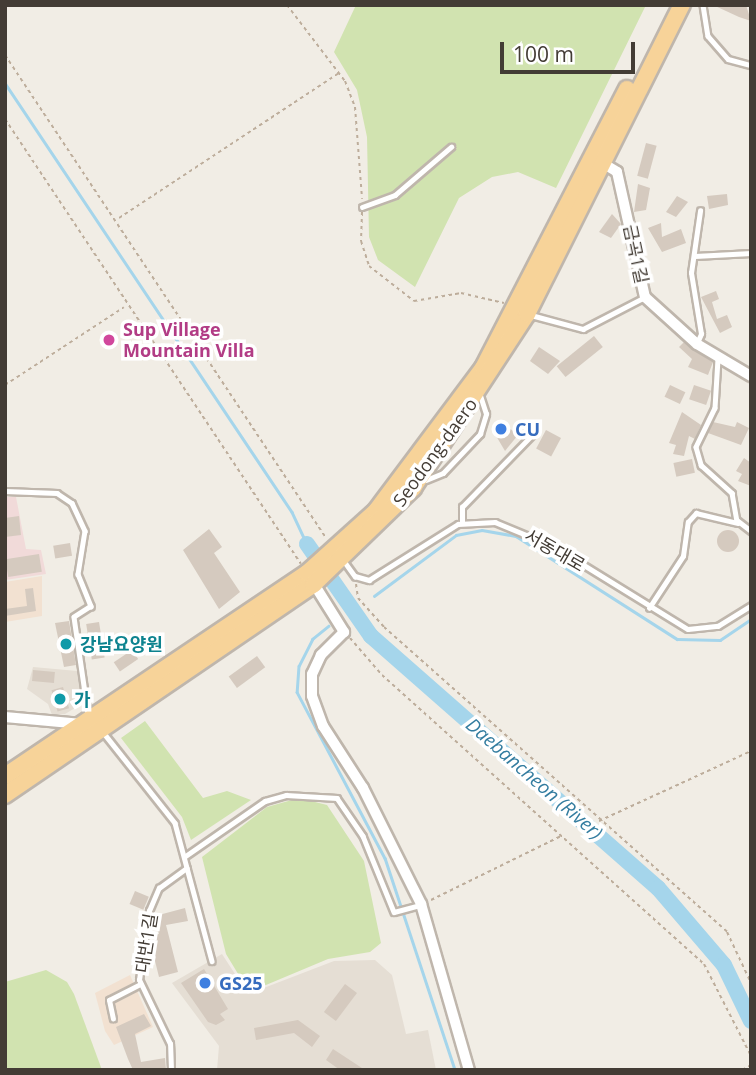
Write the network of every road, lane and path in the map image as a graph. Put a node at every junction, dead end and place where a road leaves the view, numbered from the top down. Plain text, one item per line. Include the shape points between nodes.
1 (287, 5) edge
2 (670, 5) edge
3 (683, 5) edge
4 (703, 5) edge
5 (5, 55) edge
6 (751, 65) edge
7 (339, 73) junction
8 (5, 119) edge
9 (452, 147) dead end
10 (597, 160) junction
11 (362, 207) junction
12 (700, 211) dead end
13 (118, 218) junction
14 (751, 253) edge
15 (695, 256) junction
16 (645, 298) junction
17 (126, 306) junction
18 (520, 312) junction
19 (697, 344) junction
20 (718, 359) junction
21 (751, 376) edge
22 (5, 384) edge
23 (479, 393) junction
24 (533, 435) dead end
25 (413, 488) junction
26 (5, 491) edge
27 (462, 523) junction
28 (739, 523) junction
29 (751, 531) edge
30 (336, 559) junction
31 (314, 576) junction
32 (355, 576) junction
33 (751, 605) edge
34 (649, 608) junction
35 (344, 632) junction
36 (8, 721) edge
37 (86, 724) junction
38 (102, 731) junction
39 (751, 751) edge
40 (5, 776) edge
41 (5, 795) edge
42 (598, 821) junction
43 (562, 836) junction
44 (184, 857) junction
45 (187, 868) junction
46 (421, 904) junction
47 (212, 961) dead end
48 (141, 984) junction
49 (751, 984) edge
50 (113, 1019) dead end
51 (751, 1056) edge
52 (751, 1065) edge
53 (171, 1070) edge
54 (469, 1070) edge
55 (742, 1070) edge

1 - 7 path
2 - 10 main road, Seodong-daero
3 - 10 main road, Seodong-daero
4 - 6 lane via 708,36 728,60
5 - 13 path
7 - 11 path via 355,107
7 - 13 path
8 - 17 path
9 - 11 lane via 395,195
10 - 16 street, 금곡1길 via 617,172
10 - 18 main road, Seodong-daero
11 - 18 path via 361,242 369,265 414,301 461,293 485,295
12 - 15 lane via 692,236
13 - 30 path
14 - 15 lane
15 - 19 lane via 691,273 701,334
16 - 18 lane via 583,329
16 - 19 street, 금곡1길
17 - 22 path
17 - 31 path
18 - 23 main road, Seodong-daero
18 - 30 main road, Seodong-daero via 411,471
19 - 20 street, 금곡1길
20 - 21 street, 금곡1길
20 - 28 lane via 715,408 696,447 701,465 732,493
23 - 25 main road, Seodong-daero
23 - 25 lane via 486,414 481,434 443,473
24 - 27 lane via 462,507
25 - 30 main road, Seodong-daero
26 - 37 lane via 57,493 72,503 85,531 78,574 91,606 74,617 89,705
27 - 32 lane via 369,580
27 - 34 lane, 서동대로 via 514,527
28 - 29 lane
28 - 34 lane via 696,513 688,522 683,556
30 - 31 main road, Seodong-daero
30 - 32 lane
31 - 35 street
31 - 37 main road, Seodong-daero
31 - 38 main road, Seodong-daero
32 - 42 path via 358,598 384,627
33 - 34 lane, 서동대로 via 726,622 702,630 670,622
35 - 43 path via 382,675
35 - 46 street via 321,654 312,674 312,696 323,726 370,800
36 - 37 street
37 - 38 lane
37 - 40 main road, Seodong-daero
38 - 41 main road, Seodong-daero
38 - 44 lane via 175,823
39 - 42 path
42 - 49 path via 727,932
43 - 46 path
43 - 51 path via 704,964
44 - 45 lane
44 - 46 lane via 265,802 286,795 337,798 363,836 394,912
45 - 47 lane
45 - 48 lane, 대반1길 via 159,888 149,911
46 - 54 street
48 - 50 lane via 110,1000
48 - 53 lane, 대반1길 via 170,1044
52 - 55 path

